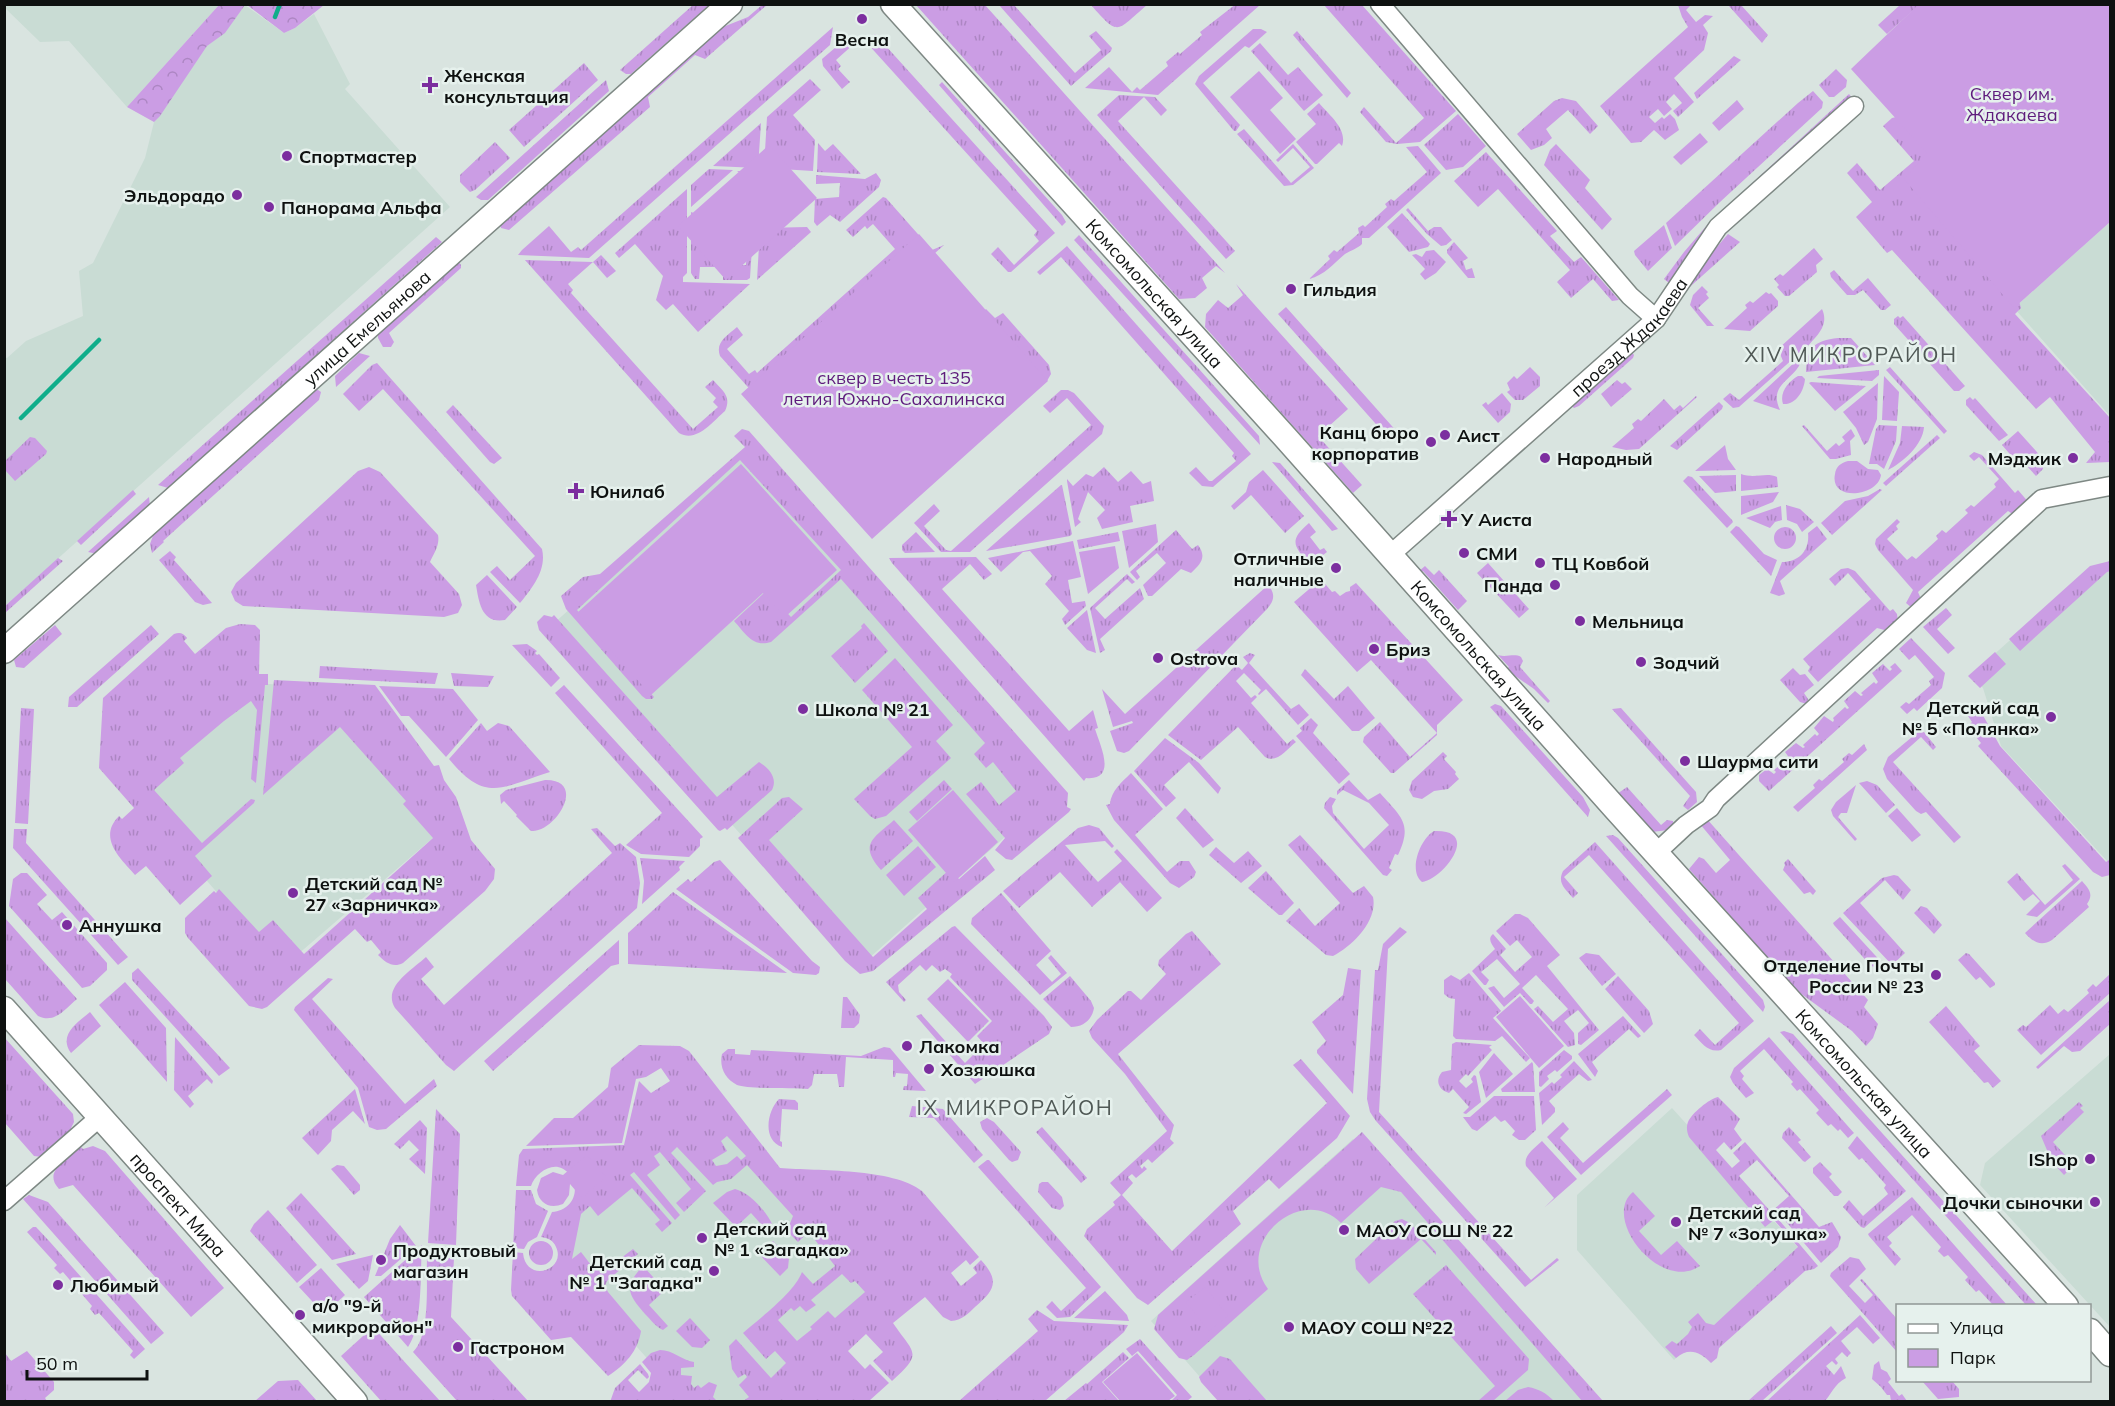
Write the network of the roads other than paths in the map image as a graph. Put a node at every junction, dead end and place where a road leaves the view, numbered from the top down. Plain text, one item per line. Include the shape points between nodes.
1 (730, 4) edge
2 (893, 4) edge
3 (1380, 4) edge
4 (1854, 106) dead end
5 (1656, 319) junction
6 (2110, 486) edge
7 (1390, 555) junction
8 (4, 651) edge
9 (1656, 853) junction
10 (4, 1009) edge
11 (100, 1116) junction
12 (4, 1202) edge
13 (2065, 1304) edge
14 (2091, 1332) edge
15 (2110, 1354) edge
16 (355, 1401) edge

1 - 8 main road, улица Емельянова
2 - 7 main road, Комсомольская улица
3 - 5 street via 1623,287
4 - 5 street, проезд Ждакаева via 1718,227
5 - 7 street, проезд Ждакаева
6 - 9 street via 2042,499 1710,808
7 - 9 main road, Комсомольская улица
9 - 13 main road, Комсомольская улица
10 - 11 main road, проспект Мира
11 - 12 street
11 - 16 main road, проспект Мира
14 - 15 main road

